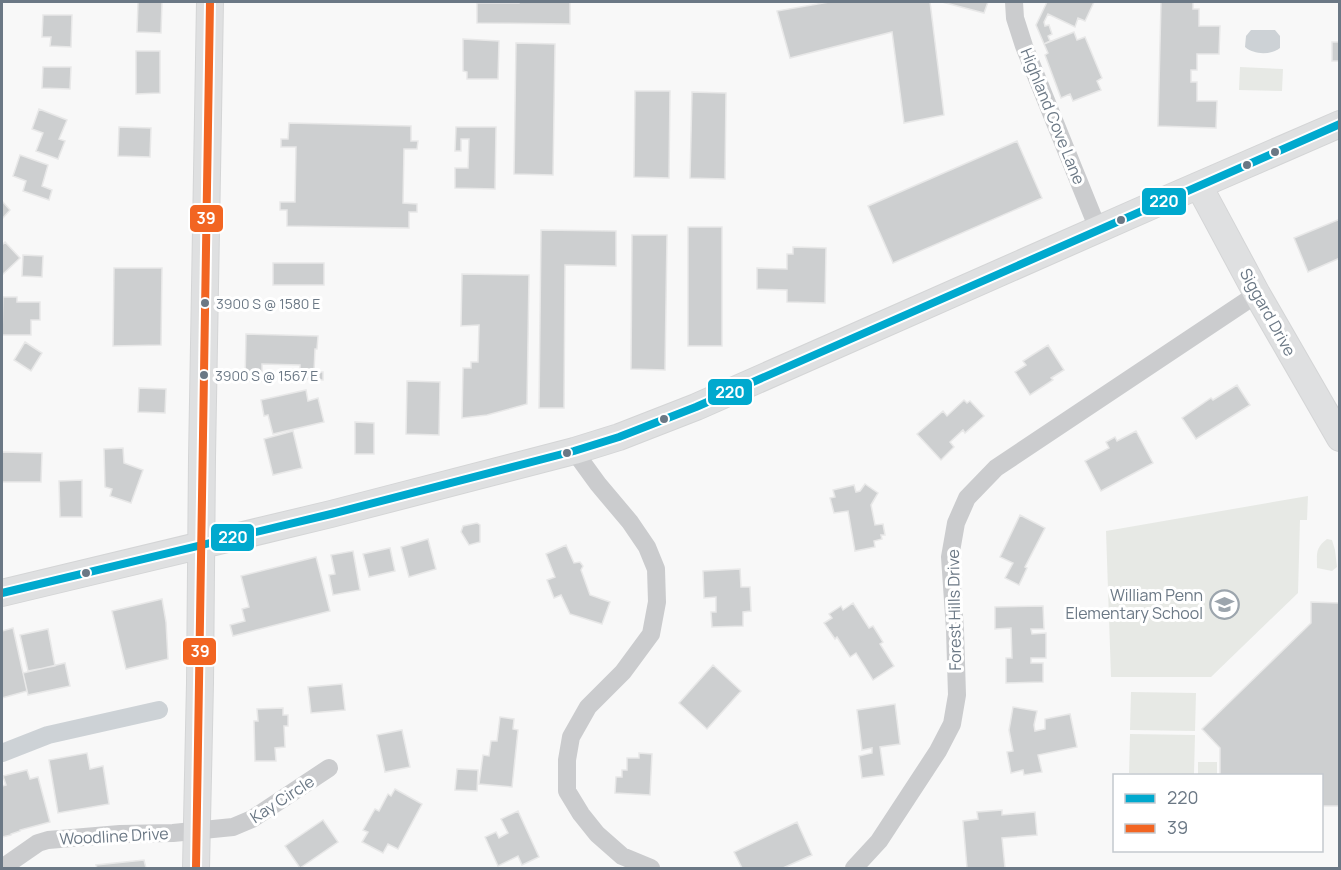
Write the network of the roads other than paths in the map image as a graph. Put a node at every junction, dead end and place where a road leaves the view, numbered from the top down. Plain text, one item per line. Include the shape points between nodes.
1 (210, 2) edge
2 (1014, 2) edge
3 (1340, 124) edge
4 (1199, 186) junction
5 (1098, 229) junction
6 (1257, 294) junction
7 (1340, 438) edge
8 (574, 452) junction
9 (201, 544) junction
10 (2, 593) edge
11 (329, 768) dead end
12 (197, 831) junction
13 (619, 862) edge
14 (857, 867) edge
15 (2, 868) edge
16 (196, 868) edge
17 (651, 868) edge

1 - 9 main road
2 - 5 street, Highland Cove Lane via 1024,46
3 - 4 main road
4 - 5 main road
4 - 6 main road, Siggard Drive
5 - 8 main road via 669,418
6 - 7 main road, Siggard Drive
6 - 14 street, Forest Hills Drive via 996,468 967,498 956,523 950,557 957,695 952,724 879,841
8 - 9 main road
8 - 13 street via 630,522 656,569 657,602 651,634 623,672 588,707 572,737 567,760 567,791
9 - 10 main road
9 - 12 main road
11 - 12 street, Kay Circle via 243,824
12 - 15 street, Woodline Drive via 48,840
12 - 16 main road
13 - 17 street

